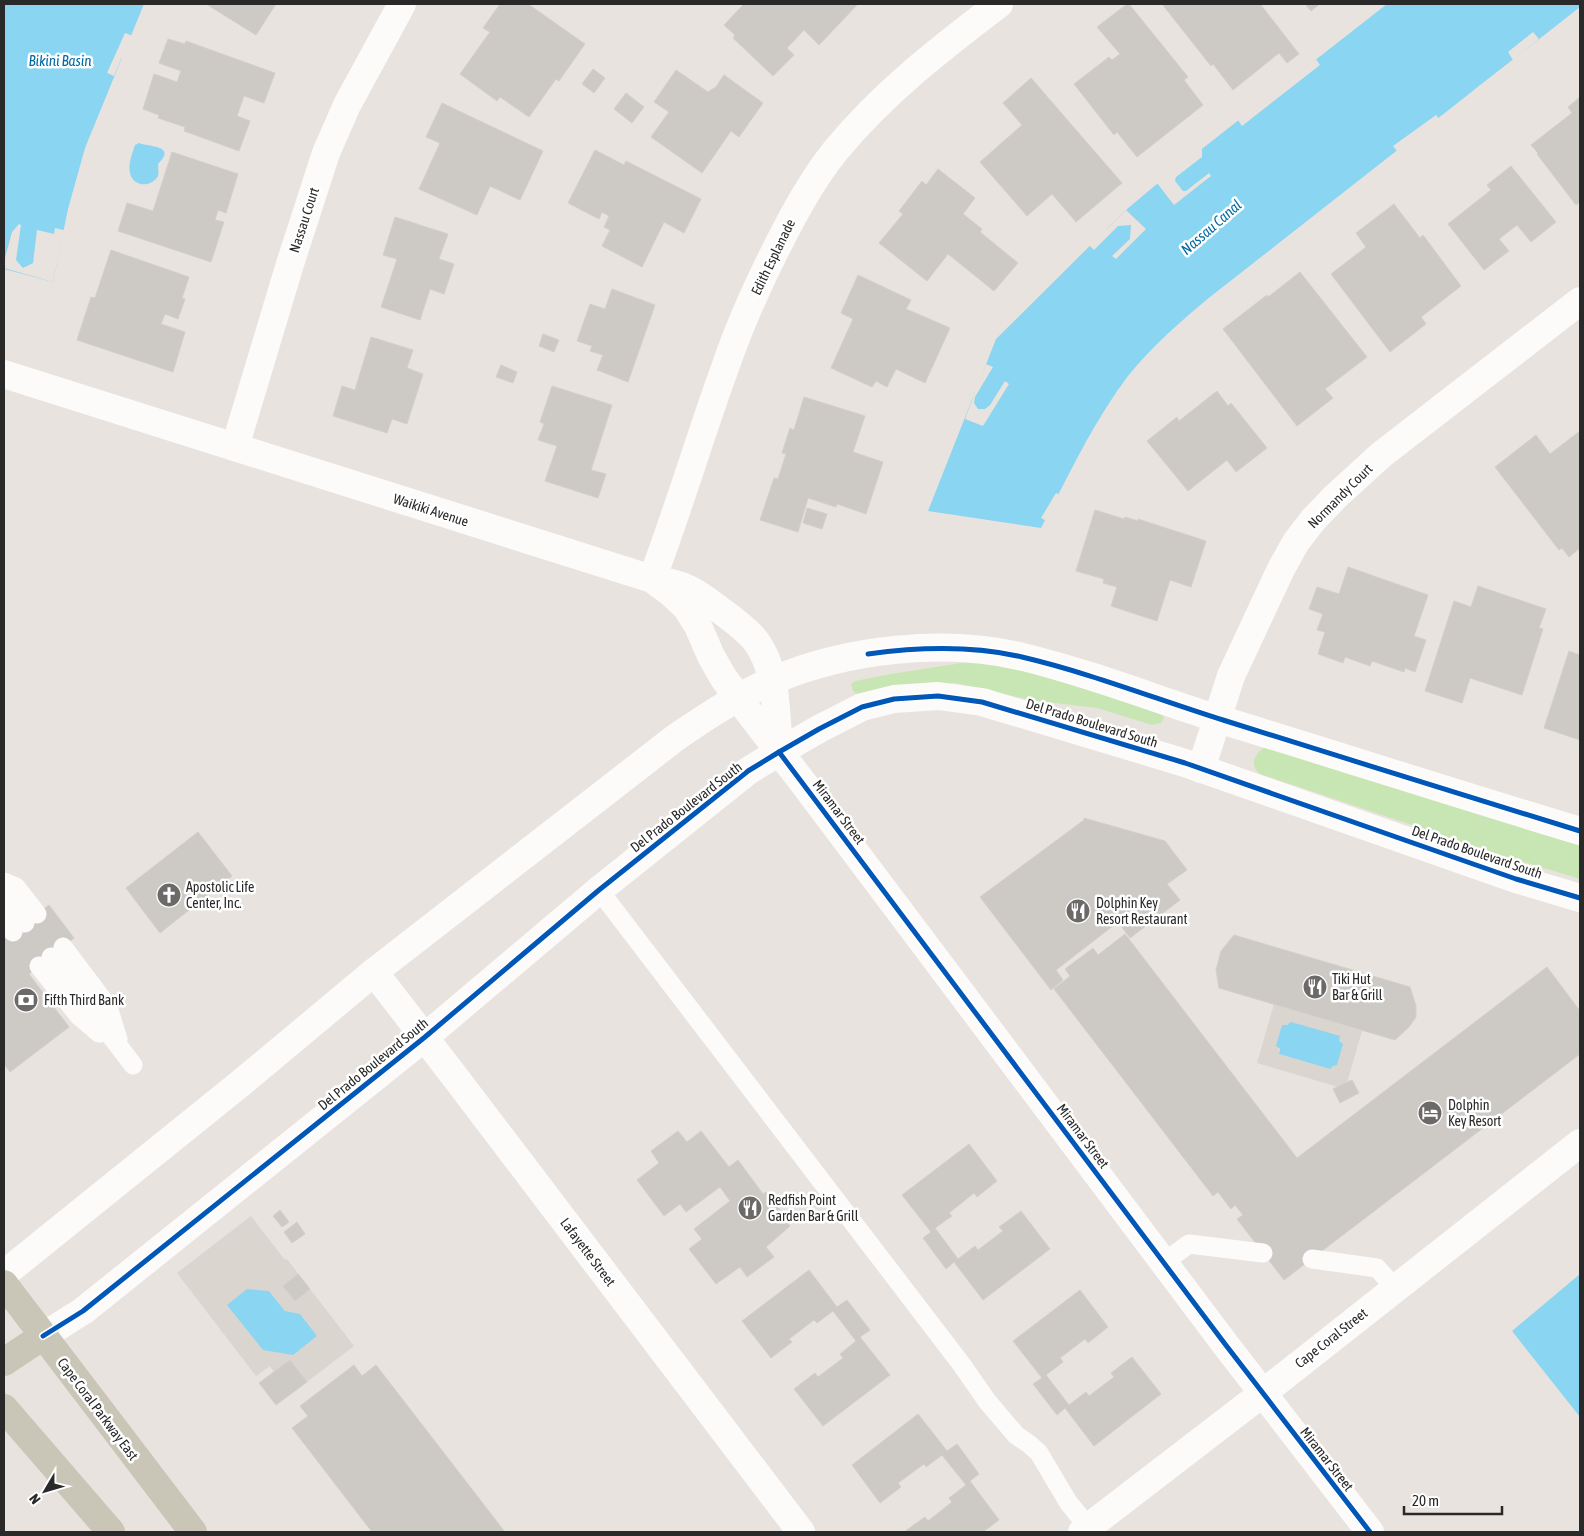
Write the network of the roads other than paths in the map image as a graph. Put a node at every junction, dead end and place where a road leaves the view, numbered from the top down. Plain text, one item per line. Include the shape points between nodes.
1 (402, 4) edge
2 (999, 4) edge
3 (1580, 301) edge
4 (4, 374) edge
5 (235, 447) junction
6 (652, 580) junction
7 (774, 680) junction
8 (738, 698) junction
9 (1218, 718) junction
10 (779, 752) junction
11 (1201, 768) junction
12 (1580, 831) edge
13 (4, 882) edge
14 (599, 890) junction
15 (4, 895) edge
16 (1580, 898) edge
17 (20, 922) edge
18 (374, 972) junction
19 (425, 1037) junction
20 (120, 1049) junction
21 (133, 1065) dead end
22 (1580, 1144) edge
23 (1263, 1253) dead end
24 (1312, 1259) dead end
25 (1164, 1262) junction
26 (4, 1274) edge
27 (4, 1284) edge
28 (1395, 1288) junction
29 (43, 1336) junction
30 (4, 1362) edge
31 (1263, 1393) junction
32 (4, 1408) edge
33 (1085, 1530) edge
34 (111, 1532) edge
35 (193, 1532) edge
36 (802, 1532) edge
37 (1370, 1532) edge

1 - 5 street, Nassau Court via 347,105 326,154
2 - 6 street, Edith Esplanade via 924,62 854,129 835,151 790,220 758,285 726,364
3 - 9 street, Normandy Court via 1381,456 1313,520 1296,542 1257,617 1231,676
4 - 5 street, Waikiki Avenue
5 - 6 street, Waikiki Avenue
6 - 7 street via 681,584 735,621 756,641
6 - 8 street, Waikiki Avenue via 686,607 711,656
7 - 8 street
7 - 9 street via 868,654 945,648 983,651 1021,656
7 - 10 street
8 - 10 street, Waikiki Avenue
8 - 18 street via 675,738
9 - 11 street, Normandy Court
9 - 12 street
10 - 11 street, Del Prado Boulevard South via 862,707 894,699 938,696 982,702
10 - 14 street, Del Prado Boulevard South via 748,771
10 - 25 street, Miramar Street
11 - 16 street, Del Prado Boulevard South via 1516,879
13 - 17 lane via 16,887
14 - 19 street, Del Prado Boulevard South
14 - 33 lane via 987,1401 1016,1435 1039,1453
15 - 17 lane
18 - 19 street, Lafayette Street
18 - 26 street via 242,1083
19 - 29 street, Del Prado Boulevard South via 83,1312
19 - 36 street, Lafayette Street
20 - 20 lane via 109,1010 98,993 51,956 79,1016
20 - 21 lane
22 - 28 street, Cape Coral Street
23 - 25 lane via 1188,1244
24 - 28 lane via 1377,1268
25 - 31 street, Miramar Street
27 - 29 main road, Cape Coral Parkway East
28 - 31 street, Cape Coral Street
29 - 30 main road, Del Prado Boulevard South
29 - 35 main road, Cape Coral Parkway East
31 - 33 street, Cape Coral Street
31 - 37 street, Miramar Street
32 - 34 main road

